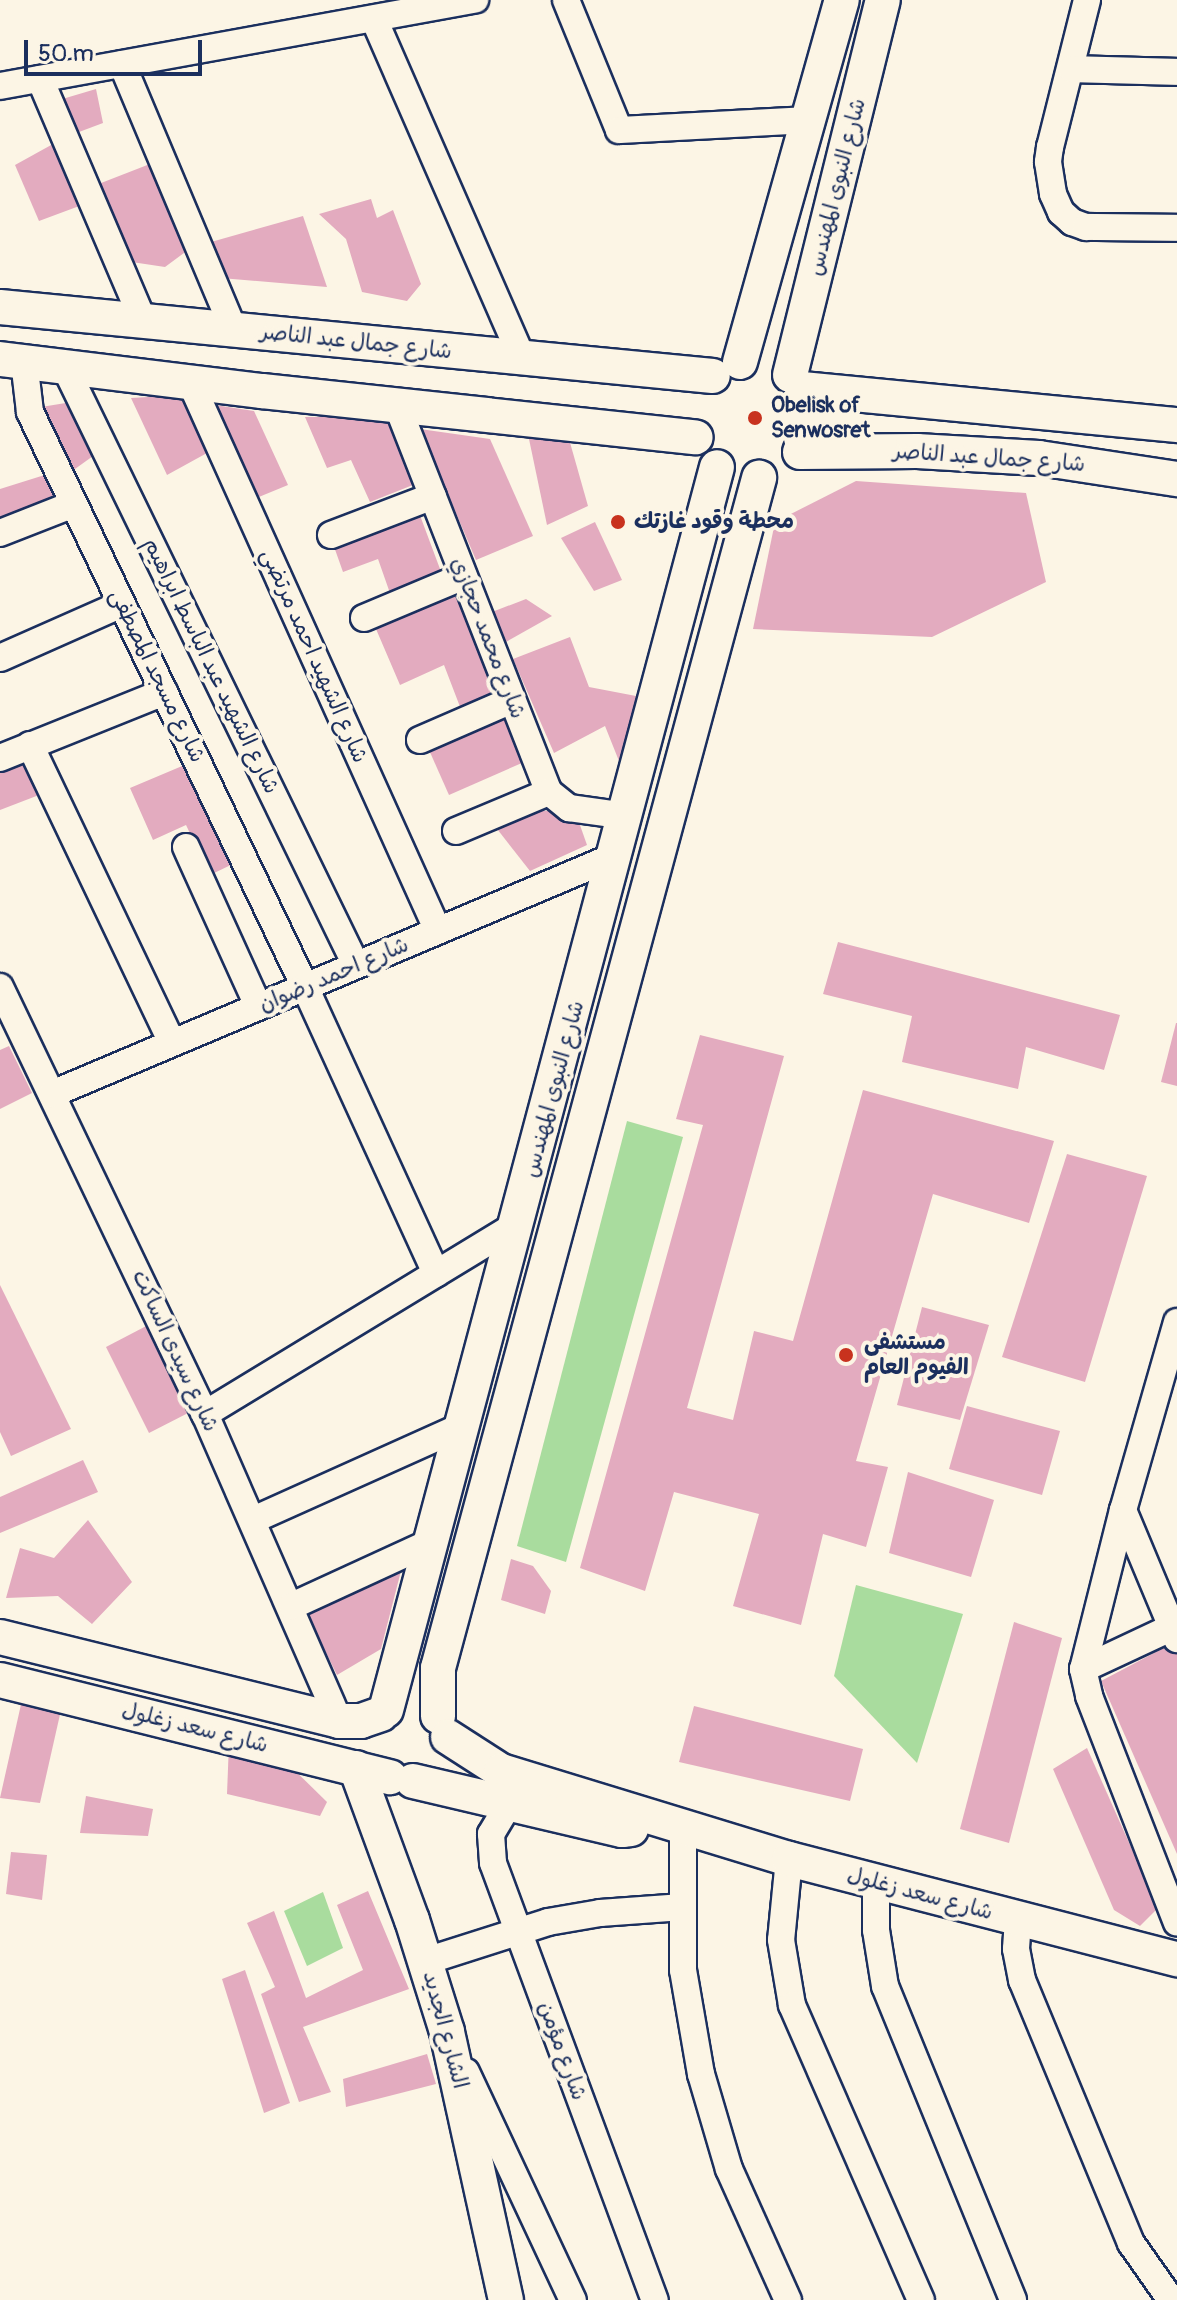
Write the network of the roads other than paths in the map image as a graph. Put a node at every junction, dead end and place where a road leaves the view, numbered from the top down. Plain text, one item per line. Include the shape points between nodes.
1 (475, 0) edge
2 (566, 0) edge
3 (842, 0) edge
4 (883, 0) edge
5 (1087, 0) edge
6 (343, 12) edge
7 (374, 19) junction
8 (122, 64) junction
9 (1072, 69) junction
10 (1177, 72) edge
11 (40, 79) junction
12 (0, 86) edge
13 (810, 120) junction
14 (1177, 228) edge
15 (1, 304) edge
16 (143, 321) junction
17 (234, 330) junction
18 (522, 358) junction
19 (12, 360) edge
20 (65, 367) junction
21 (726, 369) junction
22 (190, 381) junction
23 (796, 382) junction
24 (397, 405) junction
25 (1042, 413) junction
26 (1177, 425) edge
27 (696, 437) junction
28 (800, 452) junction
29 (1039, 458) junction
30 (1177, 463) edge
31 (717, 467) junction
32 (1129, 469) junction
33 (759, 478) junction
34 (1177, 479) edge
35 (433, 496) junction
36 (74, 504) junction
37 (0, 533) edge
38 (331, 535) dead end
39 (464, 576) junction
40 (122, 604) junction
41 (364, 618) dead end
42 (0, 658) edge
43 (164, 692) junction
44 (512, 700) junction
45 (420, 740) dead end
46 (30, 745) junction
47 (0, 758) edge
48 (549, 792) junction
49 (627, 816) junction
50 (456, 831) dead end
51 (186, 847) dead end
52 (615, 856) junction
53 (438, 931) junction
54 (590, 956) junction
55 (356, 965) junction
56 (626, 971) junction
57 (0, 987) edge
58 (305, 987) junction
59 (258, 1006) junction
60 (172, 1043) junction
61 (52, 1094) junction
62 (518, 1224) junction
63 (436, 1273) junction
64 (1177, 1322) edge
65 (1173, 1359) edge
66 (205, 1414) junction
67 (463, 1431) junction
68 (498, 1446) junction
69 (448, 1486) junction
70 (485, 1496) junction
71 (1123, 1510) junction
72 (253, 1520) junction
73 (433, 1541) junction
74 (292, 1606) junction
75 (1175, 1630) edge
76 (0, 1637) edge
77 (1083, 1669) junction
78 (0, 1680) edge
79 (384, 1712) junction
80 (339, 1721) junction
81 (443, 1727) junction
82 (356, 1768) junction
83 (401, 1780) junction
84 (509, 1804) junction
85 (376, 1823) junction
86 (674, 1823) junction
87 (789, 1859) junction
88 (876, 1882) junction
89 (683, 1907) junction
90 (1018, 1920) junction
91 (1177, 1923) edge
92 (518, 1930) junction
93 (1177, 1959) edge
94 (426, 1961) junction
95 (447, 2032) junction
96 (1168, 2291) edge
97 (506, 2300) edge
98 (573, 2300) edge
99 (655, 2300) edge
100 (788, 2300) edge
101 (921, 2300) edge
102 (1013, 2300) edge

1 - 7 street
2 - 13 street via 619,130
3 - 13 main road, شارع النبوى المهندس
4 - 23 main road, شارع النبوى المهندس
5 - 9 street
6 - 7 street
6 - 8 street
7 - 18 street
8 - 11 street
8 - 17 street
9 - 10 street
9 - 14 street via 1048,162 1061,212 1086,227
11 - 12 street
11 - 16 street
13 - 21 main road, شارع النبوى المهندس
15 - 16 main road, شارع جمال عبد الناصر
16 - 17 main road, شارع جمال عبد الناصر
17 - 18 main road, شارع جمال عبد الناصر
18 - 21 main road, شارع جمال عبد الناصر
19 - 20 main road
19 - 36 street, شارع مسجد المصطفى via 30,412
20 - 22 main road
20 - 55 street, شارع الشهيد عبد الباسط ابراهيم
21 - 23 main road via 758,361
21 - 27 main road via 696,404
22 - 24 main road
22 - 53 street, شارع الشهيد احمد مرتضي
23 - 25 main road
23 - 28 main road via 810,421
24 - 27 main road
24 - 35 street, شارع محمد حجازي
25 - 26 main road
25 - 29 main road via 1029,435
27 - 31 main road
28 - 29 main road, شارع جمال عبد الناصر
28 - 33 main road via 782,470
29 - 32 main road, شارع جمال عبد الناصر
30 - 32 main road
31 - 33 main road
31 - 49 main road, شارع النبوى المهندس
32 - 34 main road, شارع جمال عبد الناصر
33 - 56 main road, شارع النبوى المهندس
35 - 38 street
35 - 39 street, شارع محمد حجازي
36 - 37 street
36 - 40 street, شارع مسجد المصطفى
39 - 41 street
39 - 44 street, شارع محمد حجازي
40 - 42 street
40 - 43 street, شارع مسجد المصطفى
43 - 46 street
43 - 58 street, شارع مسجد المصطفى
44 - 45 street
44 - 48 street, شارع محمد حجازي
46 - 47 street
46 - 60 street
48 - 49 street via 569,808
48 - 50 street
49 - 52 main road, شارع النبوى المهندس
51 - 59 street
52 - 53 street, شارع احمد رضوان
52 - 54 main road, شارع النبوى المهندس
53 - 55 street, شارع احمد رضوان
54 - 56 main road
54 - 62 main road, شارع النبوى المهندس
55 - 58 street, شارع احمد رضوان
56 - 68 main road, شارع النبوى المهندس
57 - 61 street, شارع سيدى الساكت
58 - 59 street, شارع احمد رضوان
58 - 63 street, شارع مسجد المصطفى
59 - 60 street, شارع احمد رضوان
60 - 61 street, شارع احمد رضوان
61 - 66 street, شارع سيدى الساكت
62 - 63 street
62 - 67 main road, شارع النبوى المهندس
63 - 66 street
64 - 65 street
65 - 71 street
66 - 72 street, شارع سيدى الساكت
67 - 68 main road
67 - 69 main road, شارع النبوى المهندس
67 - 72 street
68 - 70 main road, شارع النبوى المهندس
69 - 70 main road
69 - 73 main road, شارع النبوى المهندس
70 - 81 main road, شارع النبوى المهندس via 438,1668
71 - 75 street
71 - 77 street
72 - 74 street, شارع سيدى الساكت
73 - 74 street
73 - 79 main road, شارع النبوى المهندس
74 - 80 street, شارع سيدى الساكت
75 - 77 street
76 - 80 main road, شارع سعد زغلول
77 - 91 street
78 - 82 main road, شارع سعد زغلول
79 - 80 main road, شارع سعد زغلول via 361,1721
79 - 81 main road via 408,1703 429,1708
79 - 83 main road via 369,1743 375,1762
81 - 83 main road via 447,1750 436,1771
81 - 86 main road, شارع سعد زغلول via 501,1771
82 - 83 main road, شارع سعد زغلول
82 - 85 main road, الشارع الجديد
83 - 84 main road, شارع سعد زغلول
83 - 85 street via 378,1796
84 - 86 main road, شارع سعد زغلول via 622,1830
84 - 92 street, شارع مؤمن via 495,1823 491,1853
85 - 94 main road, الشارع الجديد
86 - 87 main road, شارع سعد زغلول
86 - 89 street
87 - 88 main road, شارع سعد زغلول
87 - 101 street via 781,1940 792,2005
88 - 90 main road, شارع سعد زغلول
88 - 102 street via 876,1930 885,1986
89 - 92 street via 600,1913
89 - 100 street via 683,1970 704,2087 729,2169
90 - 93 main road, شارع سعد زغلول
90 - 96 street via 1022,1980 1131,2243
92 - 94 street
92 - 99 street, شارع مؤمن
94 - 95 main road, الشارع الجديد
95 - 97 main road, الشارع الجديد
95 - 98 street

